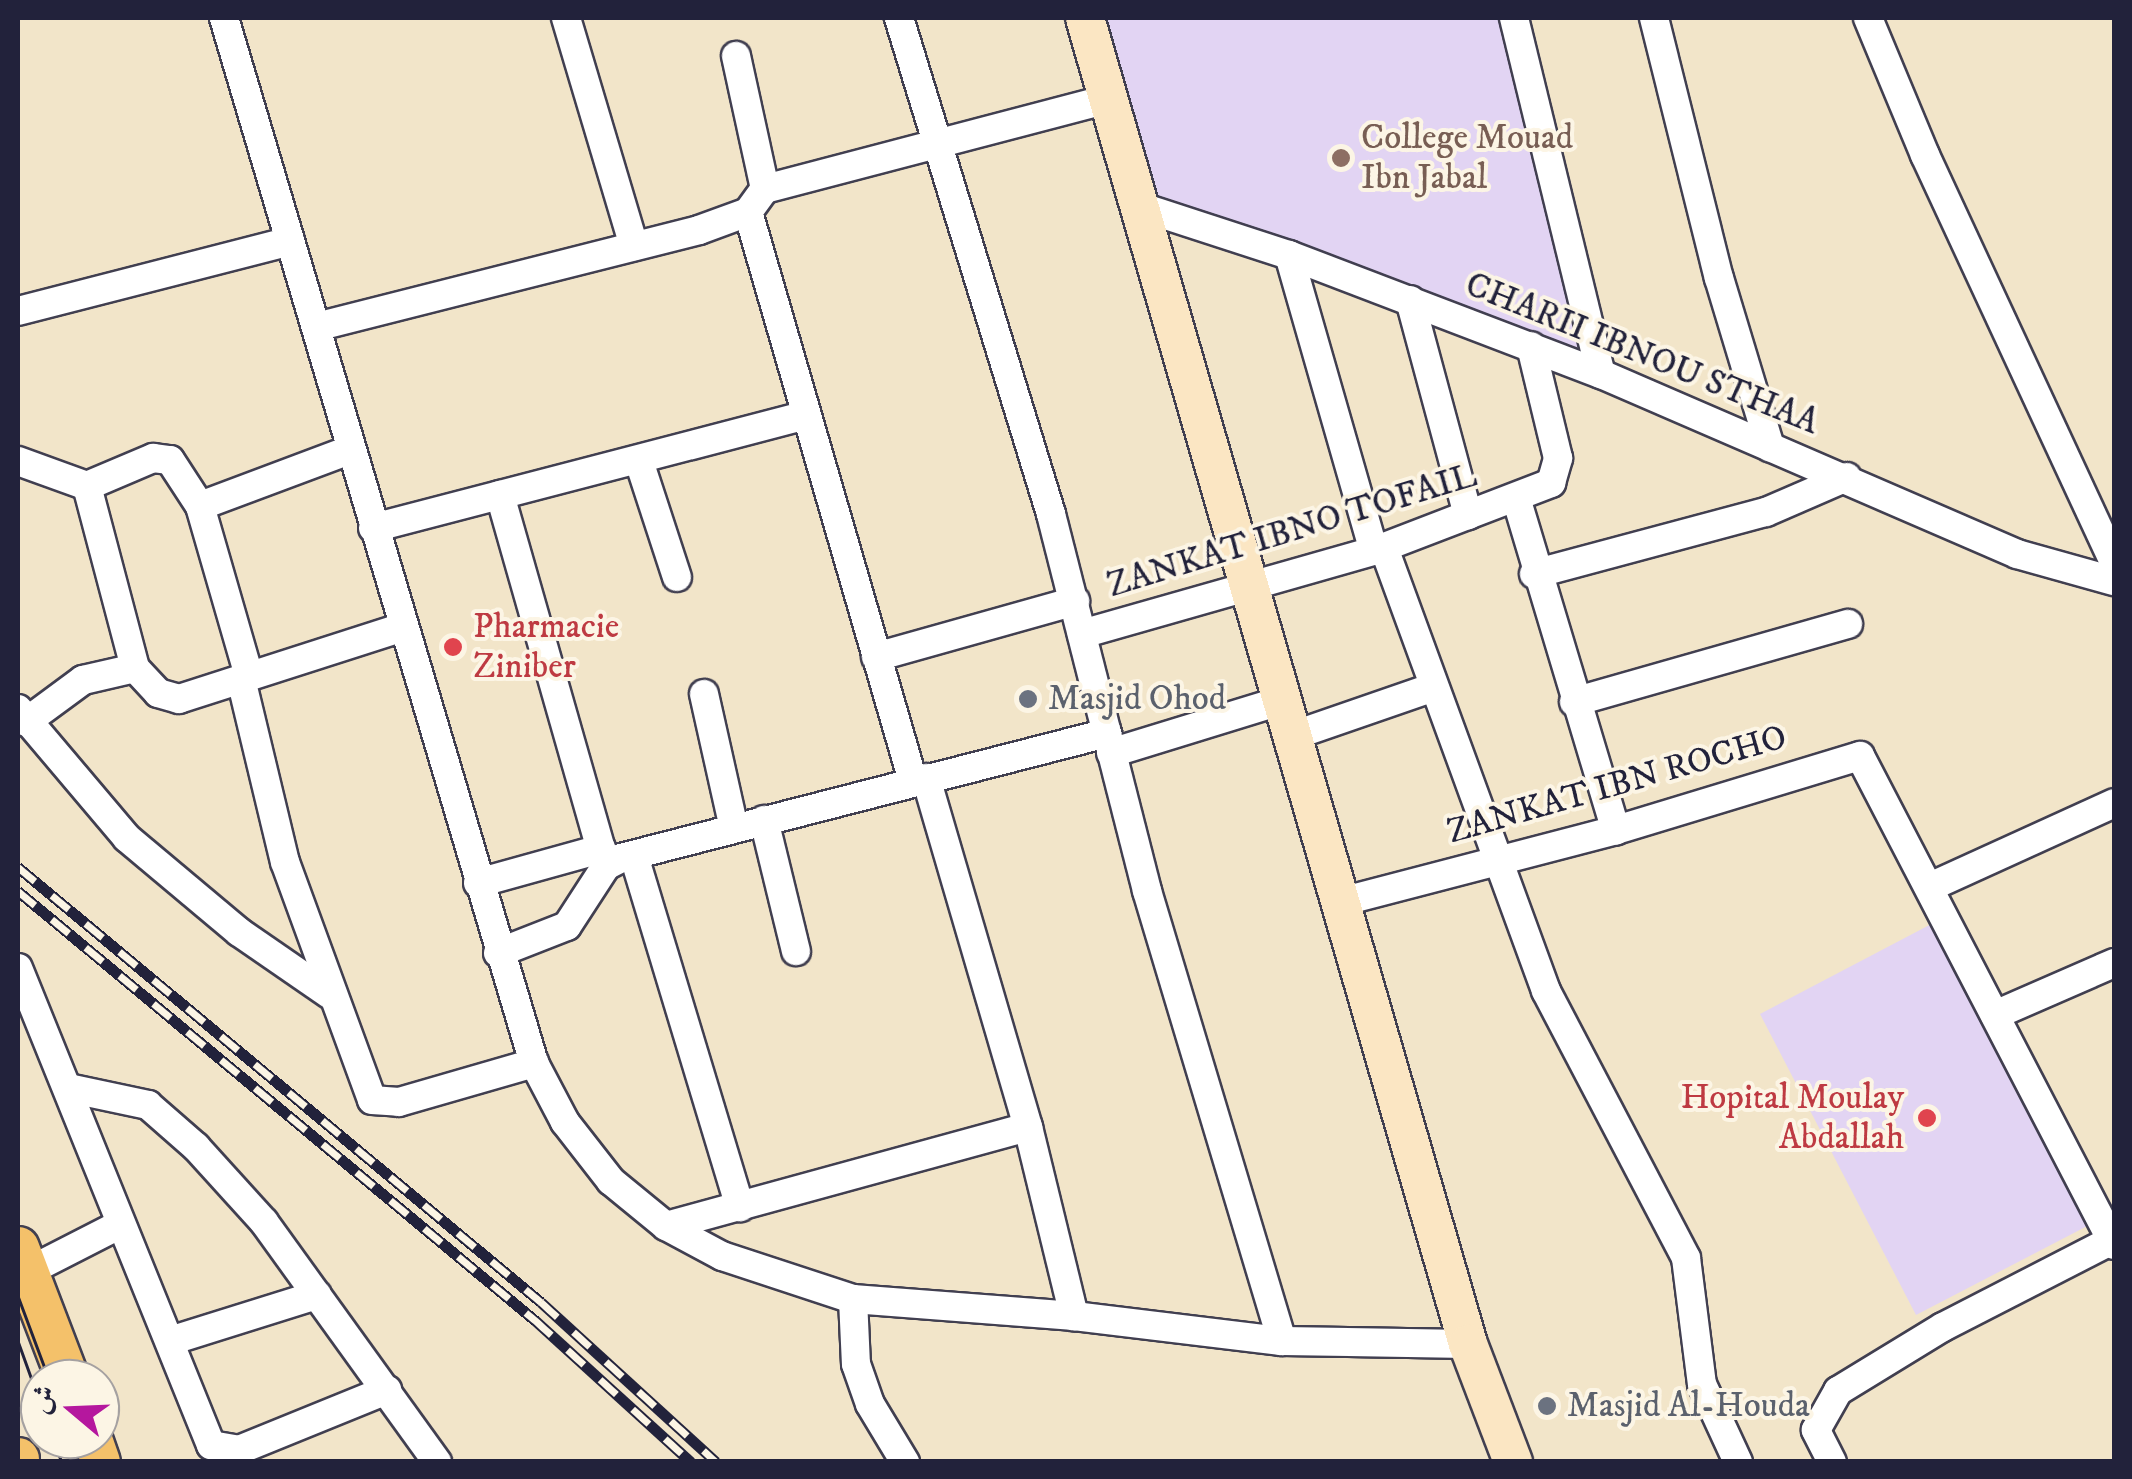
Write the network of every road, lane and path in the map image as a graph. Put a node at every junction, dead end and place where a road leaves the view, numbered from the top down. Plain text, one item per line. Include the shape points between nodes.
1 (224, 18) edge
2 (566, 18) edge
3 (899, 18) edge
4 (1086, 18) edge
5 (1514, 18) edge
6 (1654, 18) edge
7 (1868, 18) edge
8 (736, 56) dead end
9 (1108, 99) junction
10 (937, 146) junction
11 (765, 189) junction
12 (1138, 206) junction
13 (748, 212) junction
14 (290, 241) junction
15 (634, 246) junction
16 (1289, 254) junction
17 (1410, 300) junction
18 (18, 311) edge
19 (316, 327) junction
20 (1531, 346) junction
21 (1601, 374) junction
22 (807, 415) junction
23 (1770, 447) junction
24 (350, 450) junction
25 (18, 460) edge
26 (639, 461) junction
27 (1848, 477) junction
28 (87, 486) junction
29 (500, 495) junction
30 (1517, 501) junction
31 (200, 506) junction
32 (1468, 515) junction
33 (373, 528) junction
34 (1379, 550) junction
35 (2114, 563) edge
36 (1534, 574) junction
37 (677, 577) dead end
38 (2114, 580) edge
39 (1250, 582) junction
40 (1075, 601) junction
41 (1848, 624) dead end
42 (403, 627) junction
43 (1082, 634) junction
44 (876, 656) junction
45 (135, 668) junction
46 (245, 677) junction
47 (1434, 687) junction
48 (704, 694) dead end
49 (1574, 702) junction
50 (22, 715) edge
51 (1289, 718) junction
52 (1109, 743) junction
53 (919, 779) junction
54 (2114, 803) edge
55 (764, 820) junction
56 (734, 828) junction
57 (1616, 830) junction
58 (634, 856) junction
59 (604, 858) junction
60 (1494, 861) junction
61 (478, 883) junction
62 (1930, 888) junction
63 (1344, 901) junction
64 (796, 951) dead end
65 (498, 953) junction
66 (2114, 962) edge
67 (18, 968) edge
68 (328, 994) junction
69 (1995, 1015) junction
70 (534, 1063) junction
71 (68, 1088) junction
72 (1028, 1127) junction
73 (740, 1207) junction
74 (117, 1226) junction
75 (666, 1226) junction
76 (2113, 1242) edge
77 (22, 1260) edge
78 (318, 1295) junction
79 (854, 1300) junction
80 (1074, 1316) junction
81 (170, 1341) junction
82 (1282, 1341) junction
83 (1468, 1344) junction
84 (60, 1359) edge
85 (387, 1390) junction
86 (437, 1462) edge
87 (906, 1462) edge
88 (1513, 1462) edge
89 (1738, 1462) edge
90 (1832, 1462) edge

1 - 14 street
2 - 15 street
3 - 10 street
4 - 9 street
5 - 21 street
6 - 23 street via 1718,278
7 - 35 street
8 - 11 street
9 - 10 street
9 - 12 street
10 - 11 street
10 - 40 street
11 - 13 street
12 - 16 street, CHARII IBNOU STHAA
12 - 39 street
13 - 15 street
13 - 22 street
14 - 18 street
14 - 19 street
15 - 19 street
16 - 17 street, CHARII IBNOU STHAA
16 - 34 street
17 - 20 street, CHARII IBNOU STHAA
17 - 32 street
19 - 24 street
20 - 21 street, CHARII IBNOU STHAA
20 - 30 street, ZANKAT IBNO TOFAIL via 1558,458 1556,480
21 - 23 street, CHARII IBNOU STHAA
22 - 26 street
22 - 44 street
23 - 27 street, CHARII IBNOU STHAA
24 - 31 street
24 - 33 street
25 - 28 street
26 - 29 street via 576,471
26 - 37 street
27 - 36 street via 1766,512
27 - 38 street, CHARII IBNOU STHAA via 2016,554
28 - 31 street via 164,457
28 - 45 street
29 - 33 street
29 - 59 street
30 - 32 street, ZANKAT IBNO TOFAIL
30 - 36 street
31 - 46 street
32 - 34 street, ZANKAT IBNO TOFAIL
33 - 42 street
34 - 39 street, ZANKAT IBNO TOFAIL
34 - 47 street
36 - 49 street
39 - 43 street, ZANKAT IBNO TOFAIL
39 - 51 street
40 - 43 street
40 - 44 street
41 - 49 street
42 - 46 street
42 - 61 street
43 - 52 street
44 - 53 street
45 - 46 street via 166,698
45 - 50 street via 69,686
46 - 68 street via 285,862
47 - 51 street
47 - 60 street
48 - 56 street
49 - 57 street
50 - 68 street via 128,838 239,932
51 - 52 street
51 - 63 street
52 - 53 street
52 - 82 street via 1208,1106
53 - 55 street
53 - 72 street
54 - 62 street
55 - 56 street
55 - 64 street
56 - 58 street
57 - 60 street, ZANKAT IBN ROCHO
57 - 62 street, ZANKAT IBN ROCHO via 1851,755 1868,764
58 - 59 street
58 - 73 street
59 - 61 street
59 - 65 street via 566,926
60 - 63 street, ZANKAT IBN ROCHO
60 - 89 street via 1546,990 1686,1258 1702,1384
61 - 65 street
62 - 69 street, ZANKAT IBN ROCHO
63 - 83 street
65 - 70 street
66 - 69 street
67 - 71 street
68 - 70 street via 378,1104
69 - 76 street, ZANKAT IBN ROCHO
70 - 75 street via 586,1154
71 - 74 street
71 - 78 street via 136,1100 165,1117 264,1222
72 - 73 street
72 - 80 street
73 - 75 street
74 - 77 street
74 - 81 street
75 - 79 street via 756,1271
76 - 90 street via 1943,1326 1838,1391 1816,1430
77 - 84 main road
78 - 81 street
78 - 85 street
79 - 80 street
79 - 87 street via 856,1364
80 - 82 street
81 - 85 street via 205,1438 222,1451
82 - 83 street
83 - 88 street
85 - 86 street

